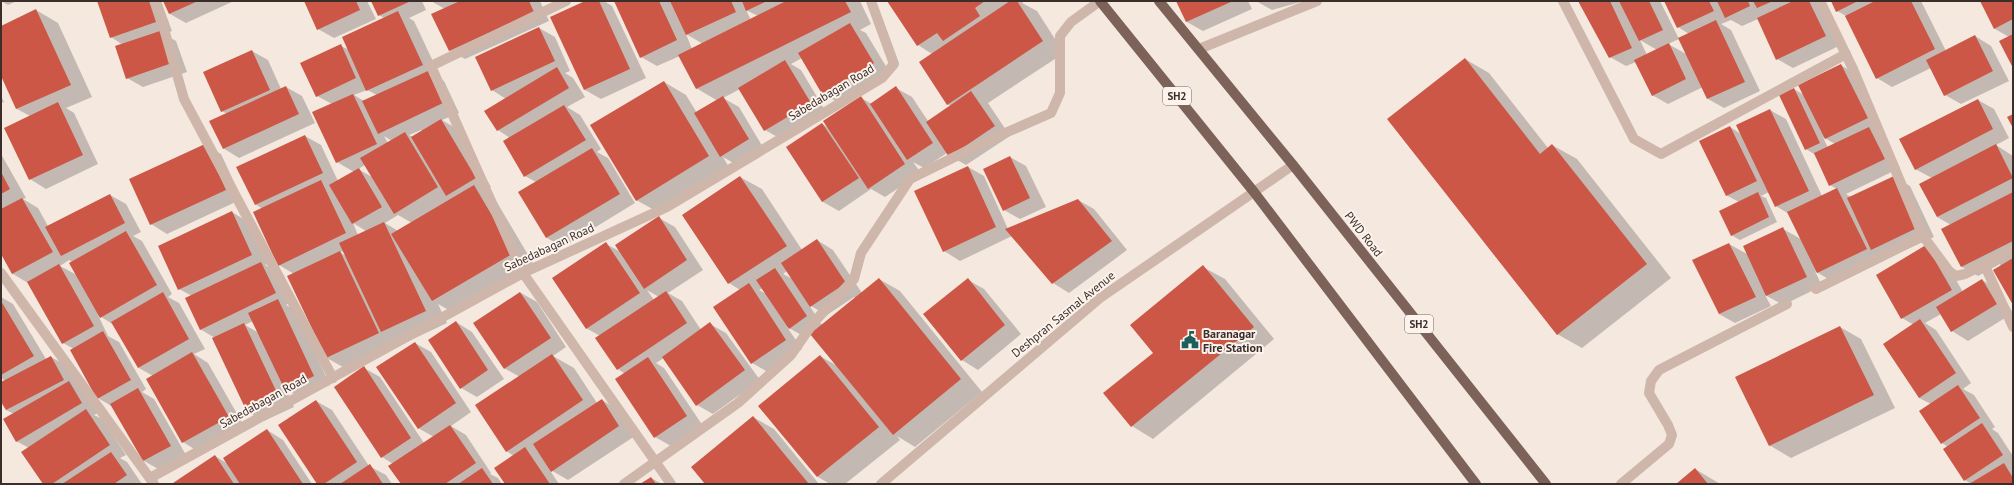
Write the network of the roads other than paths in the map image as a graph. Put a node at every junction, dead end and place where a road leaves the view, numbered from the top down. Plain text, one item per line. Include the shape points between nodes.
1 (156, 1) edge
2 (566, 1) edge
3 (871, 1) edge
4 (1100, 1) edge
5 (1159, 1) edge
6 (1316, 1) edge
7 (1562, 1) edge
8 (1820, 1) edge
9 (1198, 49) junction
10 (1846, 54) junction
11 (1293, 165) junction
12 (1254, 192) junction
13 (1923, 236) junction
14 (2013, 250) edge
15 (1984, 264) junction
16 (1, 273) edge
17 (523, 273) junction
18 (1816, 289) dead end
19 (1787, 304) dead end
20 (2013, 327) edge
21 (333, 378) junction
22 (655, 463) junction
23 (152, 481) edge
24 (624, 484) edge
25 (671, 484) edge
26 (881, 484) edge
27 (1476, 484) edge
28 (1546, 484) edge
29 (1621, 484) edge

1 - 21 street via 184,99
2 - 17 street via 431,66
3 - 17 street, Sabedabagan Road via 894,64 882,78 667,207
4 - 12 main road, SH2
4 - 22 street via 1071,22 1060,36 1060,93 1051,113 910,179 861,253 854,279 814,322 791,355 738,403
5 - 9 main road, PWD Road / SH2
6 - 9 street
7 - 10 street via 1634,139 1661,154
8 - 10 street
9 - 11 main road, PWD Road / SH2
10 - 13 street
11 - 12 street, Deshpran Sasmal Avenue
11 - 28 main road, PWD Road / SH2
12 - 26 street, Deshpran Sasmal Avenue via 1100,298
12 - 27 main road, SH2
13 - 15 street via 1949,271 1956,276
13 - 18 street
14 - 15 street
15 - 20 street
16 - 23 street
17 - 21 street, Sabedabagan Road
17 - 22 street
19 - 29 street via 1659,370 1651,381 1649,393 1672,435 1669,444
21 - 23 street, Sabedabagan Road
22 - 24 street
22 - 25 street

